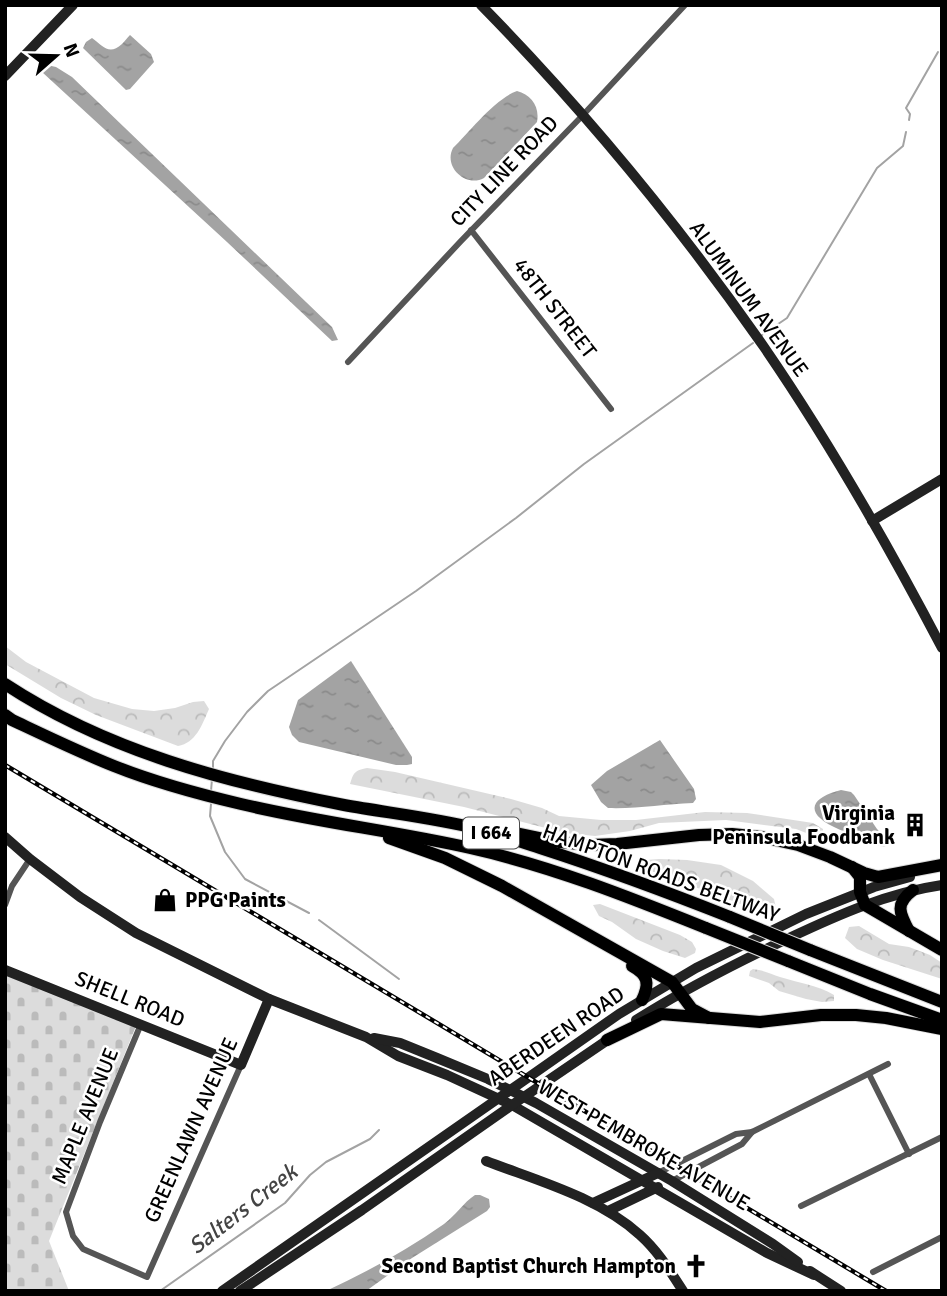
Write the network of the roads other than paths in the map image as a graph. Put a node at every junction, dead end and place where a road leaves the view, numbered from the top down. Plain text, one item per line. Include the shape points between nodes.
1 (73, 5) edge
2 (481, 5) edge
3 (685, 5) edge
4 (5, 76) edge
5 (583, 115) junction
6 (471, 230) junction
7 (348, 362) dead end
8 (611, 409) dead end
9 (942, 480) edge
10 (872, 521) junction
11 (942, 648) edge
12 (5, 684) edge
13 (5, 715) edge
14 (359, 827) junction
15 (481, 829) junction
16 (5, 836) edge
17 (30, 859) junction
18 (942, 865) edge
19 (852, 867) junction
20 (942, 871) edge
21 (8, 885) edge
22 (942, 886) edge
23 (914, 890) junction
24 (860, 892) junction
25 (5, 905) edge
26 (865, 905) junction
27 (570, 925) junction
28 (909, 931) junction
29 (942, 950) edge
30 (5, 970) edge
31 (672, 982) junction
32 (680, 993) junction
33 (269, 999) junction
34 (642, 1000) junction
35 (942, 1002) edge
36 (709, 1018) junction
37 (942, 1020) edge
38 (141, 1024) junction
39 (942, 1029) edge
40 (366, 1037) junction
41 (607, 1041) junction
42 (888, 1064) dead end
43 (241, 1065) junction
44 (869, 1074) junction
45 (509, 1090) junction
46 (524, 1097) junction
47 (499, 1098) junction
48 (512, 1105) junction
49 (752, 1132) junction
50 (942, 1137) edge
51 (909, 1154) junction
52 (486, 1161) dead end
53 (658, 1173) junction
54 (642, 1180) junction
55 (672, 1181) junction
56 (656, 1189) junction
57 (593, 1203) junction
58 (801, 1206) dead end
59 (608, 1211) junction
60 (942, 1237) edge
61 (873, 1272) dead end
62 (814, 1275) junction
63 (147, 1276) joint
64 (222, 1291) edge
65 (240, 1291) edge
66 (683, 1291) edge
67 (841, 1291) edge

1 - 4 main road
2 - 5 main road, ALUMINUM AVENUE
3 - 5 street, CITY LINE ROAD
5 - 6 street, CITY LINE ROAD
5 - 10 main road, ALUMINUM AVENUE via 764,348
6 - 7 street, CITY LINE ROAD
6 - 8 street, 48TH STREET
9 - 10 main road
10 - 11 main road, ALUMINUM AVENUE
12 - 15 highway, HAMPTON ROADS BELTWAY / I 664 via 89,729 177,765 243,783
13 - 14 highway, HAMPTON ROADS BELTWAY / I 664 via 104,762 176,787
14 - 27 highway via 471,870
14 - 37 highway, HAMPTON ROADS BELTWAY / I 664, bridge via 471,848 603,888
15 - 19 highway via 590,845 699,835 762,837 798,845
15 - 35 highway, HAMPTON ROADS BELTWAY / I 664, bridge via 602,868
16 - 17 main road, WEST PEMBROKE AVENUE
17 - 21 street
17 - 33 main road, WEST PEMBROKE AVENUE via 136,933
18 - 19 highway via 881,877
19 - 24 highway via 860,877
20 - 24 main road, ABERDEEN ROAD
21 - 25 street
22 - 23 main road, ABERDEEN ROAD
23 - 26 main road, ABERDEEN ROAD
23 - 28 highway via 900,907
24 - 26 highway
24 - 31 main road, ABERDEEN ROAD
26 - 28 highway
26 - 32 main road, ABERDEEN ROAD
27 - 31 highway
27 - 34 highway via 643,973 647,987
28 - 29 highway
30 - 38 main road, SHELL ROAD
31 - 32 highway
31 - 34 main road, ABERDEEN ROAD
32 - 36 highway via 694,1010
32 - 41 main road, ABERDEEN ROAD
33 - 40 main road, WEST PEMBROKE AVENUE
33 - 43 main road, GREENLAWN AVENUE
34 - 45 main road, ABERDEEN ROAD
36 - 39 highway via 760,1022 856,1015
36 - 41 highway via 658,1015
38 - 43 main road, SHELL ROAD
38 - 63 street, MAPLE AVENUE via 66,1212 83,1249
40 - 45 main road, WEST PEMBROKE AVENUE via 400,1043
40 - 47 main road, WEST PEMBROKE AVENUE via 398,1056
41 - 46 main road, ABERDEEN ROAD
42 - 44 street
43 - 63 street, GREENLAWN AVENUE
44 - 49 street
44 - 51 street
45 - 46 main road, WEST PEMBROKE AVENUE
45 - 47 main road, ABERDEEN ROAD
46 - 48 main road, ABERDEEN ROAD
46 - 53 main road, WEST PEMBROKE AVENUE
47 - 48 main road, WEST PEMBROKE AVENUE
47 - 64 main road, ABERDEEN ROAD
48 - 54 main road, WEST PEMBROKE AVENUE
48 - 65 main road, ABERDEEN ROAD
49 - 53 street via 736,1134
49 - 55 street via 742,1144
50 - 51 street
51 - 58 street
52 - 57 main road
53 - 54 main road
53 - 55 main road, WEST PEMBROKE AVENUE
54 - 56 main road, WEST PEMBROKE AVENUE
54 - 57 main road
55 - 56 main road
55 - 62 main road, WEST PEMBROKE AVENUE
56 - 59 main road
56 - 62 main road, WEST PEMBROKE AVENUE
57 - 59 main road
59 - 66 main road via 651,1246
60 - 61 street
62 - 67 main road, WEST PEMBROKE AVENUE

